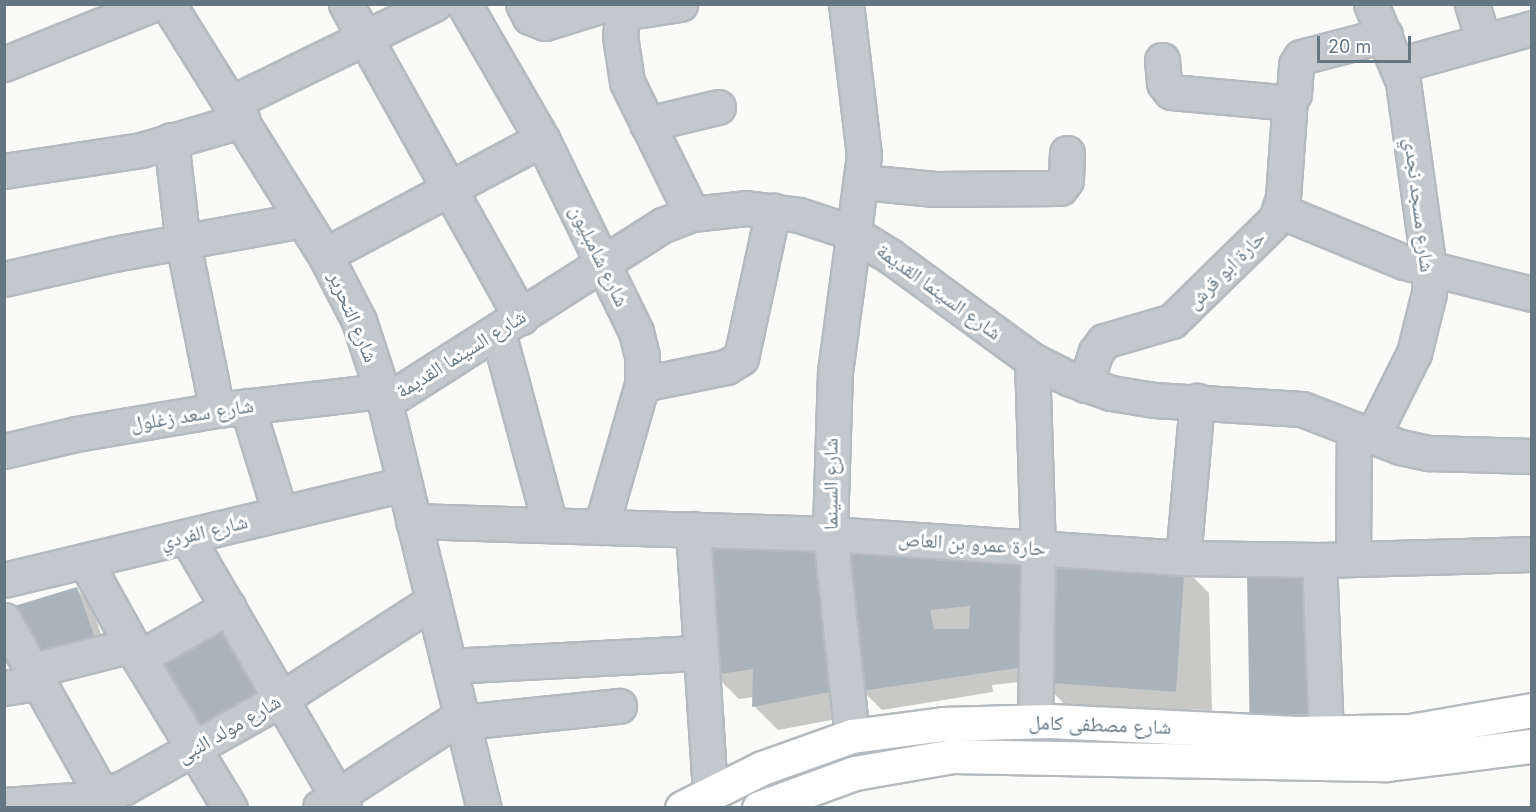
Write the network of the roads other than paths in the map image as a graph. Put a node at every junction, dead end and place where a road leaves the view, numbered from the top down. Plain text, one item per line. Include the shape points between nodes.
1 (153, 4) edge
2 (168, 4) edge
3 (346, 4) edge
4 (434, 4) edge
5 (464, 4) edge
6 (523, 4) edge
7 (680, 4) edge
8 (846, 4) edge
9 (1371, 4) edge
10 (1472, 4) edge
11 (617, 8) edge
12 (1532, 28) edge
13 (1385, 35) junction
14 (364, 38) junction
15 (1483, 41) junction
16 (1162, 60) dead end
17 (4, 64) edge
18 (1398, 65) junction
19 (1290, 99) junction
20 (718, 107) dead end
21 (238, 111) junction
22 (647, 124) junction
23 (542, 139) junction
24 (171, 140) junction
25 (1067, 153) dead end
26 (4, 171) edge
27 (862, 182) junction
28 (452, 188) junction
29 (772, 210) junction
30 (1280, 211) junction
31 (692, 214) junction
32 (303, 220) junction
33 (851, 232) junction
34 (183, 243) junction
35 (325, 255) junction
36 (601, 262) junction
37 (1430, 270) junction
38 (4, 279) edge
39 (1532, 294) edge
40 (510, 325) junction
41 (1032, 360) junction
42 (642, 384) junction
43 (1085, 385) junction
44 (383, 396) junction
45 (1197, 401) junction
46 (232, 408) junction
47 (1363, 433) junction
48 (4, 451) edge
49 (1532, 456) edge
50 (404, 484) junction
51 (280, 513) junction
52 (413, 521) junction
53 (550, 525) junction
54 (601, 527) junction
55 (693, 529) junction
56 (830, 534) junction
57 (187, 537) junction
58 (1038, 548) junction
59 (1532, 554) edge
60 (1183, 558) junction
61 (1353, 559) junction
62 (1319, 560) junction
63 (85, 561) junction
64 (4, 580) edge
65 (433, 601) junction
66 (228, 607) junction
67 (4, 620) edge
68 (135, 652) junction
69 (701, 653) junction
70 (449, 666) junction
71 (36, 676) junction
72 (4, 688) edge
73 (281, 699) junction
74 (619, 706) dead end
75 (1532, 710) edge
76 (462, 719) junction
77 (1035, 721) junction
78 (1326, 732) junction
79 (852, 736) junction
80 (1532, 746) edge
81 (194, 748) junction
82 (696, 801) edge
83 (106, 802) edge
84 (333, 804) edge
85 (4, 805) edge
86 (230, 807) edge
87 (484, 807) edge
88 (759, 807) edge

1 - 17 street
2 - 21 street, شارع التحرير
3 - 14 street
4 - 14 street
5 - 23 street, شارع شامبليون
6 - 11 street via 530,17 545,23
7 - 11 street
8 - 27 street, شارع السينما via 863,147
9 - 13 street, شارع مسجد نجدي
10 - 15 street
11 - 22 street via 627,82
12 - 15 street
13 - 18 street, شارع مسجد نجدي
13 - 19 street via 1301,57
14 - 21 street
14 - 28 street
15 - 18 street
16 - 19 street via 1164,83 1171,92 1281,102
18 - 37 street, شارع مسجد نجدي
19 - 30 street
20 - 22 street
21 - 24 street
21 - 32 street, شارع التحرير
22 - 31 street
23 - 28 street
23 - 36 street, شارع شامبليون
24 - 26 street via 141,150
24 - 34 street
25 - 27 street via 1066,180 1060,188 935,189
27 - 33 street, شارع السينما
28 - 35 street
28 - 40 street
29 - 31 street, شارع السينما القديمة via 728,209
29 - 33 street, شارع السينما القديمة
29 - 42 street via 741,358 726,367
30 - 37 street
30 - 43 street, حارة ابو قرش via 1270,227 1172,321 1104,340
31 - 36 street, شارع السينما القديمة via 663,225
32 - 34 street
32 - 35 street, شارع التحرير
33 - 41 street, شارع السينما القديمة
33 - 56 street, شارع السينما via 835,381
34 - 38 street
34 - 46 street
35 - 44 street, شارع التحرير via 359,321
36 - 40 street, شارع السينما القديمة
36 - 42 street, شارع شامبليون via 636,332 642,356
37 - 39 street
37 - 47 street, شارع مسجد نجدي via 1429,293 1414,353
40 - 44 street, شارع السينما القديمة
40 - 53 street
41 - 43 street, شارع السينما القديمة
41 - 58 street
42 - 54 street, شارع شامبليون
43 - 45 street, شارع السينما القديمة via 1154,400
44 - 46 street, شارع سعد زغلول
44 - 50 street, شارع التحرير
45 - 47 street, شارع السينما القديمة via 1302,409
45 - 60 street
46 - 48 street, شارع سعد زغلول via 76,434
46 - 51 street
47 - 49 street, شارع السينما القديمة via 1429,453
47 - 61 street, شارع مسجد نجدي
50 - 51 street, شارع الفردي
50 - 52 street, شارع التحرير
51 - 57 street, شارع الفردي
52 - 53 street, حارة عمرو بن العاص
52 - 65 street, شارع التحرير
53 - 54 street, حارة عمرو بن العاص
54 - 55 street, حارة عمرو بن العاص
55 - 56 street, حارة عمرو بن العاص
55 - 69 street
56 - 58 street, حارة عمرو بن العاص
56 - 79 street, شارع السينما
57 - 63 street, شارع الفردي
57 - 66 street
58 - 60 street, حارة عمرو بن العاص
58 - 77 street
59 - 61 street, حارة عمرو بن العاص
60 - 62 street, حارة عمرو بن العاص
61 - 62 street, حارة عمرو بن العاص
62 - 78 street
63 - 64 street, شارع الفردي
63 - 68 street
65 - 70 street, شارع التحرير
65 - 73 street, شارع مولد النبى
66 - 68 street
66 - 73 street
67 - 71 street
68 - 71 street
68 - 81 street
69 - 70 street
69 - 82 street
70 - 76 street, شارع التحرير
71 - 72 street
71 - 83 street
73 - 81 street, شارع مولد النبى
73 - 84 street
74 - 76 street
75 - 78 main road, شارع مصطفى كامل via 1410,730
76 - 84 street
76 - 87 street, شارع التحرير
77 - 78 main road, شارع مصطفى كامل
77 - 79 main road, شارع مصطفى كامل via 943,724
79 - 82 main road, شارع مصطفى كامل via 762,768
80 - 88 main road, شارع مصطفى كامل via 1387,764 952,756 855,772
81 - 83 street, شارع مولد النبى
81 - 86 street
83 - 85 street, شارع مولد النبى

